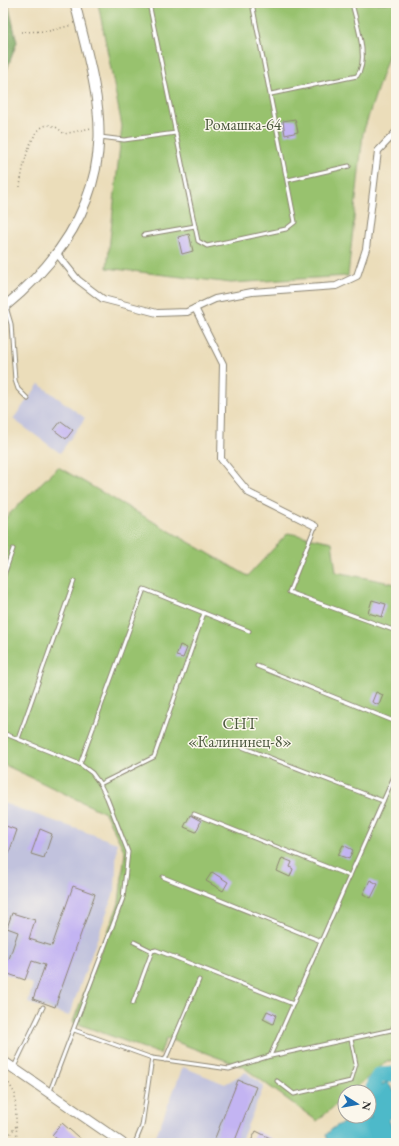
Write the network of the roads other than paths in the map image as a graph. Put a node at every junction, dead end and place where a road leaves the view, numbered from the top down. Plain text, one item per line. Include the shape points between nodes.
1 (75, 3) edge
2 (149, 3) edge
3 (252, 3) edge
4 (352, 3) edge
5 (271, 94) junction
6 (396, 132) edge
7 (176, 133) junction
8 (99, 137) junction
9 (349, 166) dead end
10 (288, 180) junction
11 (195, 226) junction
12 (144, 235) dead end
13 (58, 255) junction
14 (4, 307) edge
15 (195, 308) junction
16 (28, 399) dead end
17 (315, 526) joint
18 (13, 549) dead end
19 (3, 578) edge
20 (74, 581) dead end
21 (204, 613) junction
22 (249, 631) dead end
23 (396, 632) edge
24 (257, 666) dead end
25 (396, 722) edge
26 (3, 733) edge
27 (18, 739) junction
28 (242, 747) dead end
29 (80, 764) junction
30 (396, 772) edge
31 (100, 784) junction
32 (383, 801) junction
33 (194, 814) dead end
34 (350, 876) junction
35 (163, 877) dead end
36 (322, 940) junction
37 (134, 942) dead end
38 (152, 950) junction
39 (199, 980) dead end
40 (133, 1003) dead end
41 (293, 1004) junction
42 (43, 1007) dead end
43 (396, 1022) edge
44 (394, 1029) edge
45 (74, 1030) junction
46 (351, 1039) junction
47 (270, 1056) junction
48 (152, 1058) junction
49 (165, 1060) junction
50 (3, 1061) edge
51 (13, 1068) junction
52 (277, 1081) dead end
53 (50, 1093) junction
54 (122, 1142) edge
55 (135, 1143) edge

1 - 8 main road via 95,95
2 - 7 lane
3 - 5 lane
4 - 5 lane via 363,58 362,70 357,76
5 - 10 lane
6 - 15 street via 378,151 366,249 357,276 336,286 252,292 215,299
7 - 8 lane via 124,140
7 - 11 lane
8 - 13 main road via 93,178 82,215
9 - 10 lane
10 - 11 lane via 296,222 286,229 207,246 198,241
11 - 12 lane
13 - 14 main road via 31,284
13 - 15 street via 78,280 103,299 157,313 187,312
14 - 16 lane via 11,324 15,380 18,389
15 - 17 street via 223,364 221,459 250,493
17 - 23 lane via 289,592
18 - 19 lane
20 - 27 lane
21 - 22 lane
21 - 29 lane via 144,589
21 - 31 lane via 154,757
24 - 25 lane
26 - 27 lane
27 - 29 lane
28 - 32 lane
29 - 31 lane via 92,773
30 - 32 lane
31 - 45 lane via 128,852 124,898
32 - 34 lane
33 - 34 lane
34 - 36 lane
35 - 36 lane
36 - 41 lane
37 - 38 lane
38 - 40 lane
38 - 41 lane
39 - 49 lane
41 - 47 lane
42 - 51 lane
43 - 44 lane
44 - 46 lane
45 - 48 lane
45 - 53 lane
46 - 47 lane
46 - 52 lane via 356,1064 351,1081 294,1094
47 - 49 lane via 229,1069
48 - 49 lane
48 - 55 lane via 142,1126
50 - 51 main road
51 - 53 main road
53 - 54 main road

